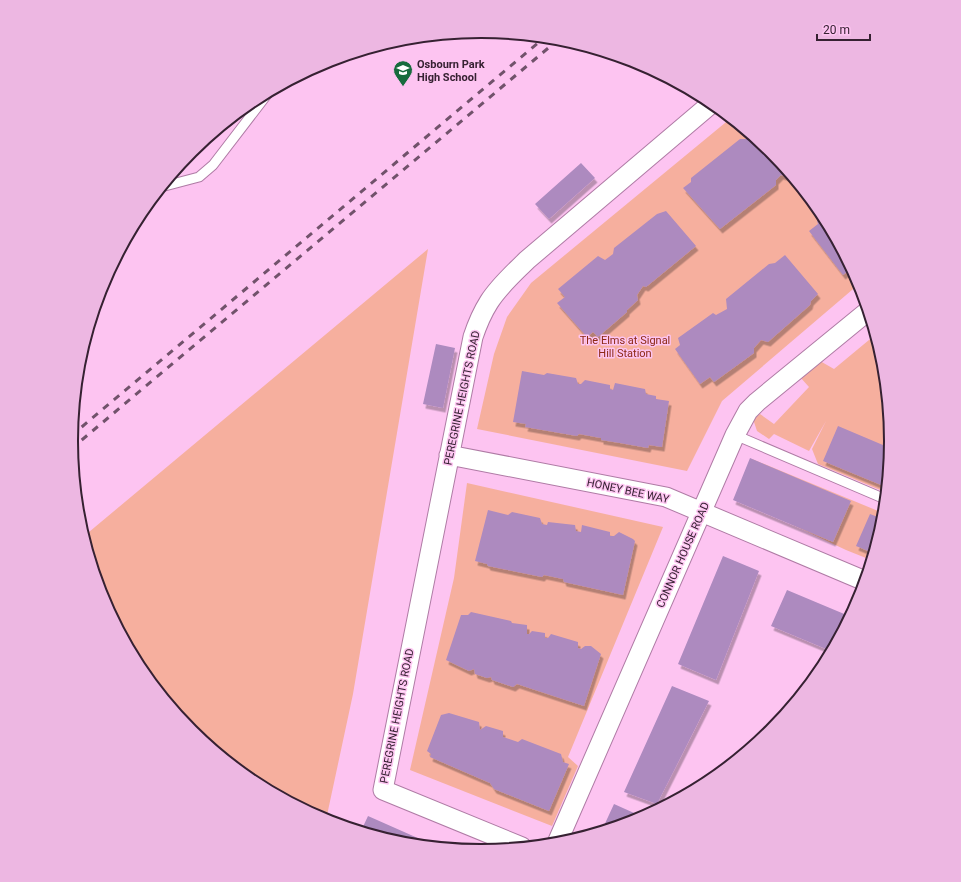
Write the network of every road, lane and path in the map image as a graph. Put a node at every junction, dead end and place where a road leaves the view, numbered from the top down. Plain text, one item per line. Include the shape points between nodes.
1 (259, 105) edge
2 (706, 108) edge
3 (170, 185) edge
4 (863, 315) edge
5 (735, 435) junction
6 (449, 455) junction
7 (880, 496) edge
8 (701, 512) junction
9 (859, 579) edge
10 (561, 836) edge
11 (511, 843) edge

1 - 3 lane via 208,169 199,177
2 - 6 street, PEREGRINE HEIGHTS ROAD via 532,255 488,303 473,337
4 - 5 street, CONNOR HOUSE ROAD via 757,402 748,411
5 - 7 lane
5 - 8 street, CONNOR HOUSE ROAD
6 - 8 street, HONEY BEE WAY via 666,497
6 - 11 street, PEREGRINE HEIGHTS ROAD via 383,790
8 - 9 street, HONEY BEE WAY
8 - 10 street, CONNOR HOUSE ROAD

